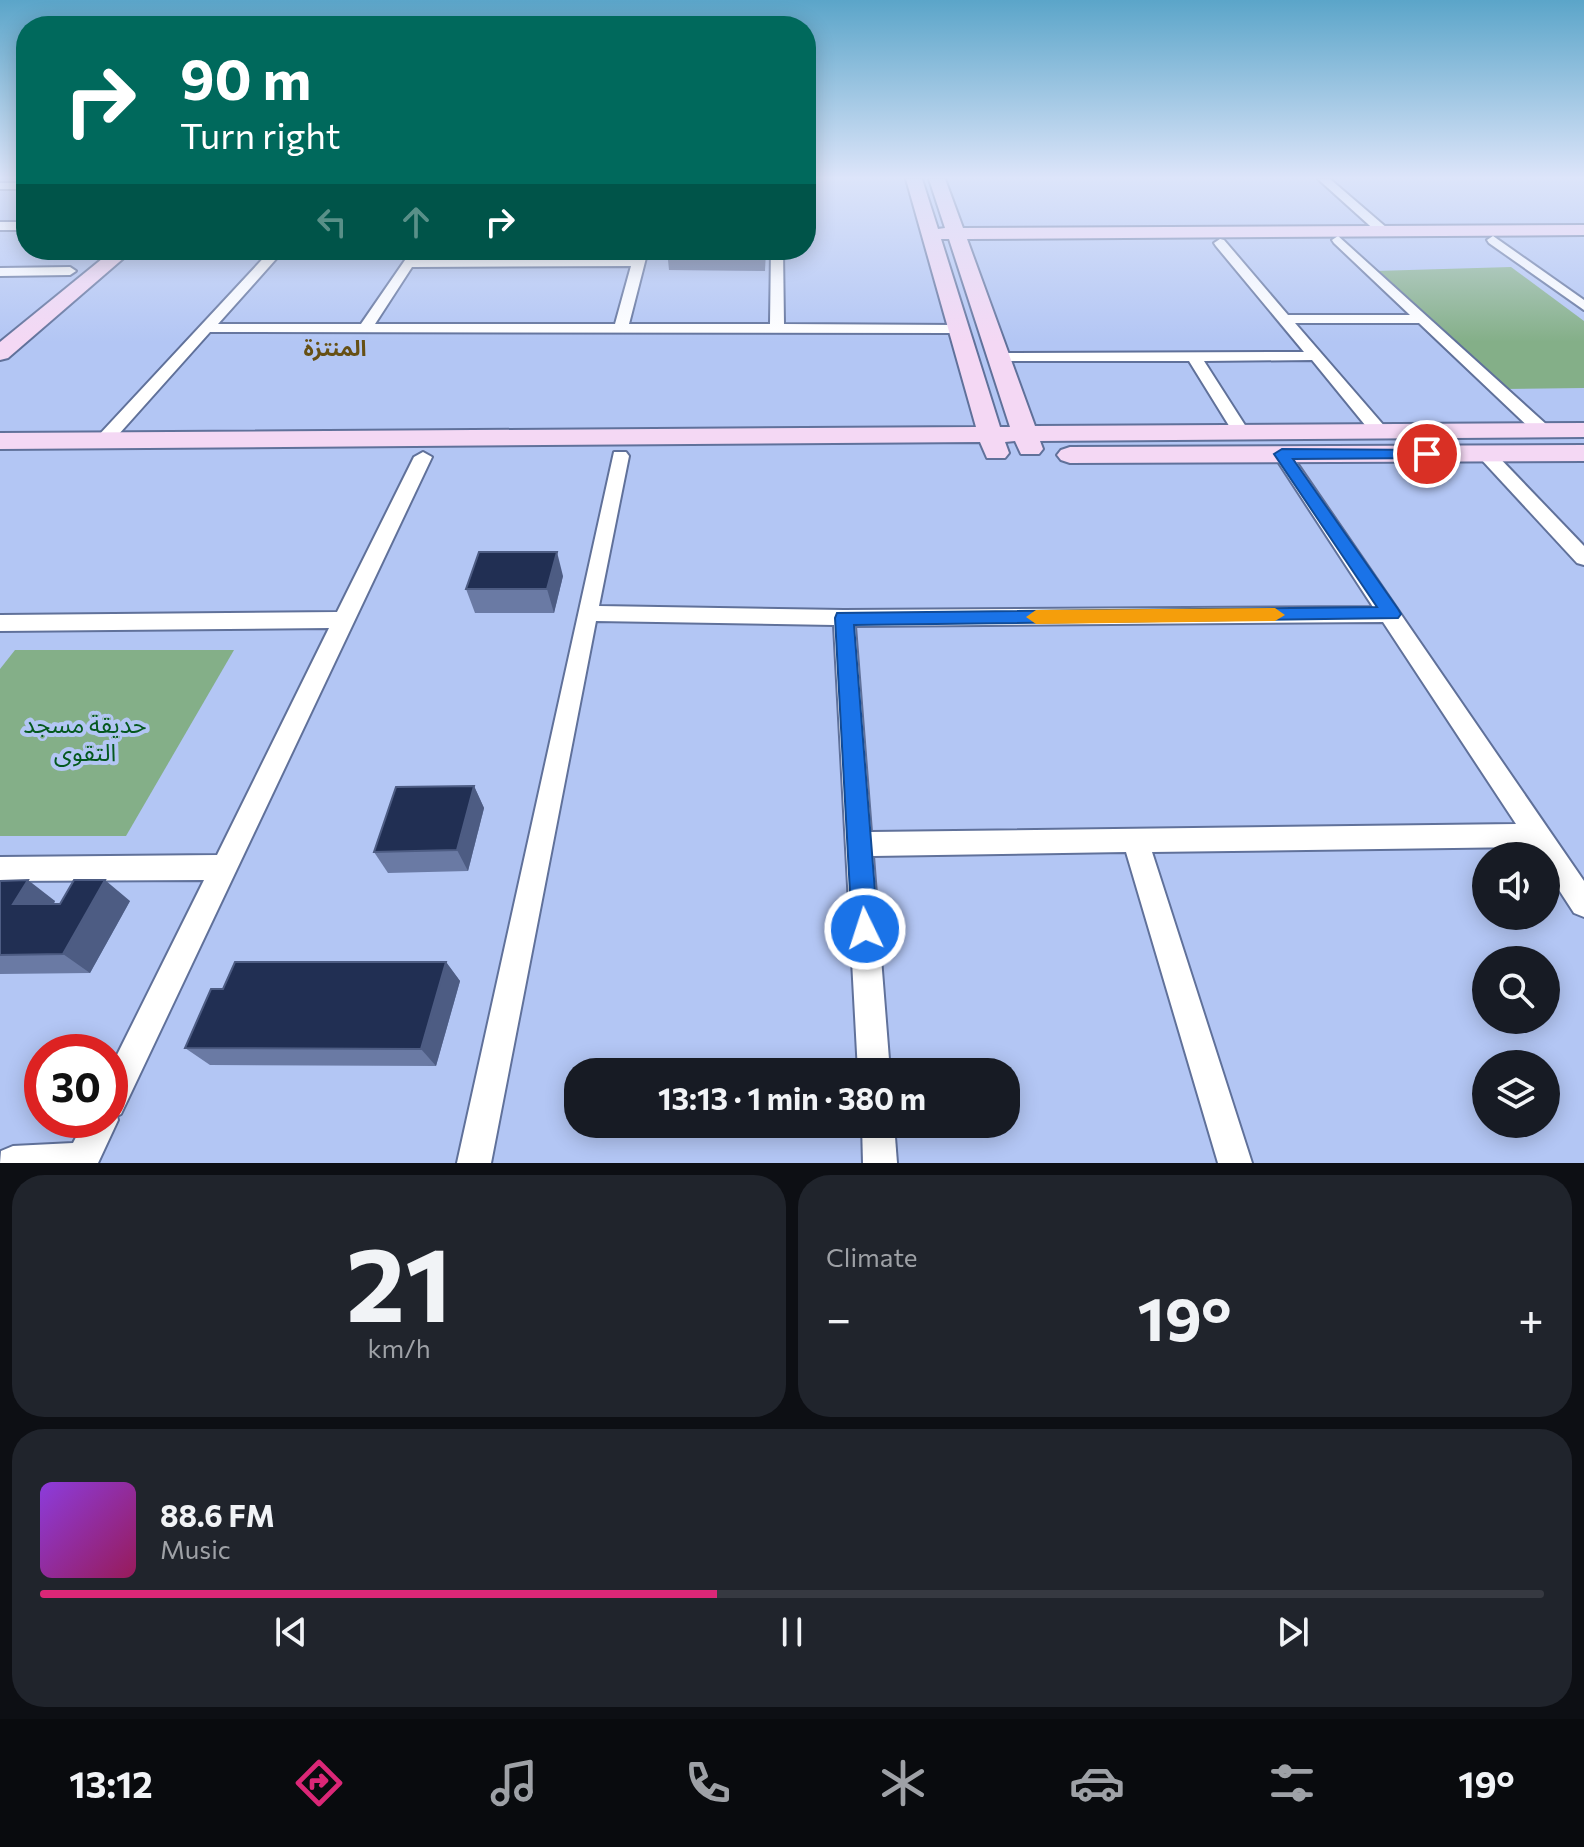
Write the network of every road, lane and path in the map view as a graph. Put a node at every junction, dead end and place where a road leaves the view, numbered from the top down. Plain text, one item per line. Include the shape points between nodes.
1 (930, 233) edge
2 (956, 233) edge
3 (1262, 233) edge
4 (932, 239) junction
5 (958, 239) junction
6 (1338, 240) junction
7 (1493, 240) junction
8 (1584, 241) edge
9 (1220, 243) junction
10 (84, 260) edge
11 (112, 260) edge
12 (269, 260) edge
13 (411, 260) edge
14 (461, 260) edge
15 (640, 260) edge
16 (777, 260) edge
17 (409, 263) junction
18 (70, 271) junction
19 (0, 272) edge
20 (1584, 306) edge
21 (1285, 319) junction
22 (1420, 319) junction
23 (0, 327) edge
24 (205, 328) junction
25 (365, 329) junction
26 (621, 329) junction
27 (777, 329) junction
28 (959, 329) junction
29 (0, 353) edge
30 (1193, 356) junction
31 (1315, 356) junction
32 (998, 357) junction
33 (1541, 429) junction
34 (1584, 430) edge
35 (1380, 432) junction
36 (1242, 433) junction
37 (104, 440) junction
38 (0, 441) edge
39 (994, 445) junction
40 (1028, 445) junction
41 (1485, 453) junction
42 (1584, 453) edge
43 (1282, 454) junction
44 (620, 456) junction
45 (423, 457) junction
46 (0, 459) edge
47 (1584, 558) edge
48 (588, 613) junction
49 (1392, 614) junction
50 (844, 618) junction
51 (344, 620) junction
52 (0, 623) edge
53 (1538, 835) junction
54 (1135, 840) junction
55 (859, 844) junction
56 (224, 867) junction
57 (0, 869) edge
58 (1584, 904) edge
59 (873, 1058) edge
60 (128, 1066) edge
61 (93, 1138) edge
62 (879, 1138) edge
63 (82, 1161) edge
64 (13, 1163) edge
65 (474, 1163) edge
66 (880, 1163) edge
67 (1235, 1163) edge

1 - 4 main road
2 - 5 main road
3 - 5 main road
4 - 5 main road
4 - 28 main road
5 - 9 main road
5 - 32 main road
6 - 7 main road
6 - 9 main road
6 - 22 street
7 - 8 main road
7 - 20 street
9 - 21 street
10 - 18 main road
11 - 29 main road
12 - 24 street
13 - 17 street
14 - 17 street
15 - 26 street
16 - 27 street
17 - 25 street
18 - 19 street
18 - 23 main road
21 - 22 street
21 - 31 street
22 - 33 street
24 - 25 street
24 - 37 street
25 - 26 street
26 - 27 street
27 - 28 street
28 - 39 main road
30 - 31 street
30 - 32 street
30 - 36 street
31 - 35 street
32 - 40 main road
33 - 34 main road
33 - 35 main road
35 - 36 main road
36 - 40 main road
37 - 38 main road
37 - 39 main road
39 - 40 main road
39 - 44 main road
40 - 43 main road
41 - 42 main road
41 - 43 main road
41 - 47 street
43 - 49 street
44 - 45 main road
44 - 48 street
45 - 46 main road
45 - 51 street
48 - 50 street
48 - 65 street
49 - 50 street
49 - 53 street
50 - 55 street
51 - 52 street
51 - 56 street
53 - 54 street
53 - 58 street
54 - 55 street
54 - 67 street
55 - 59 street
56 - 57 street
56 - 60 street
61 - 63 street
62 - 66 street
63 - 64 street

